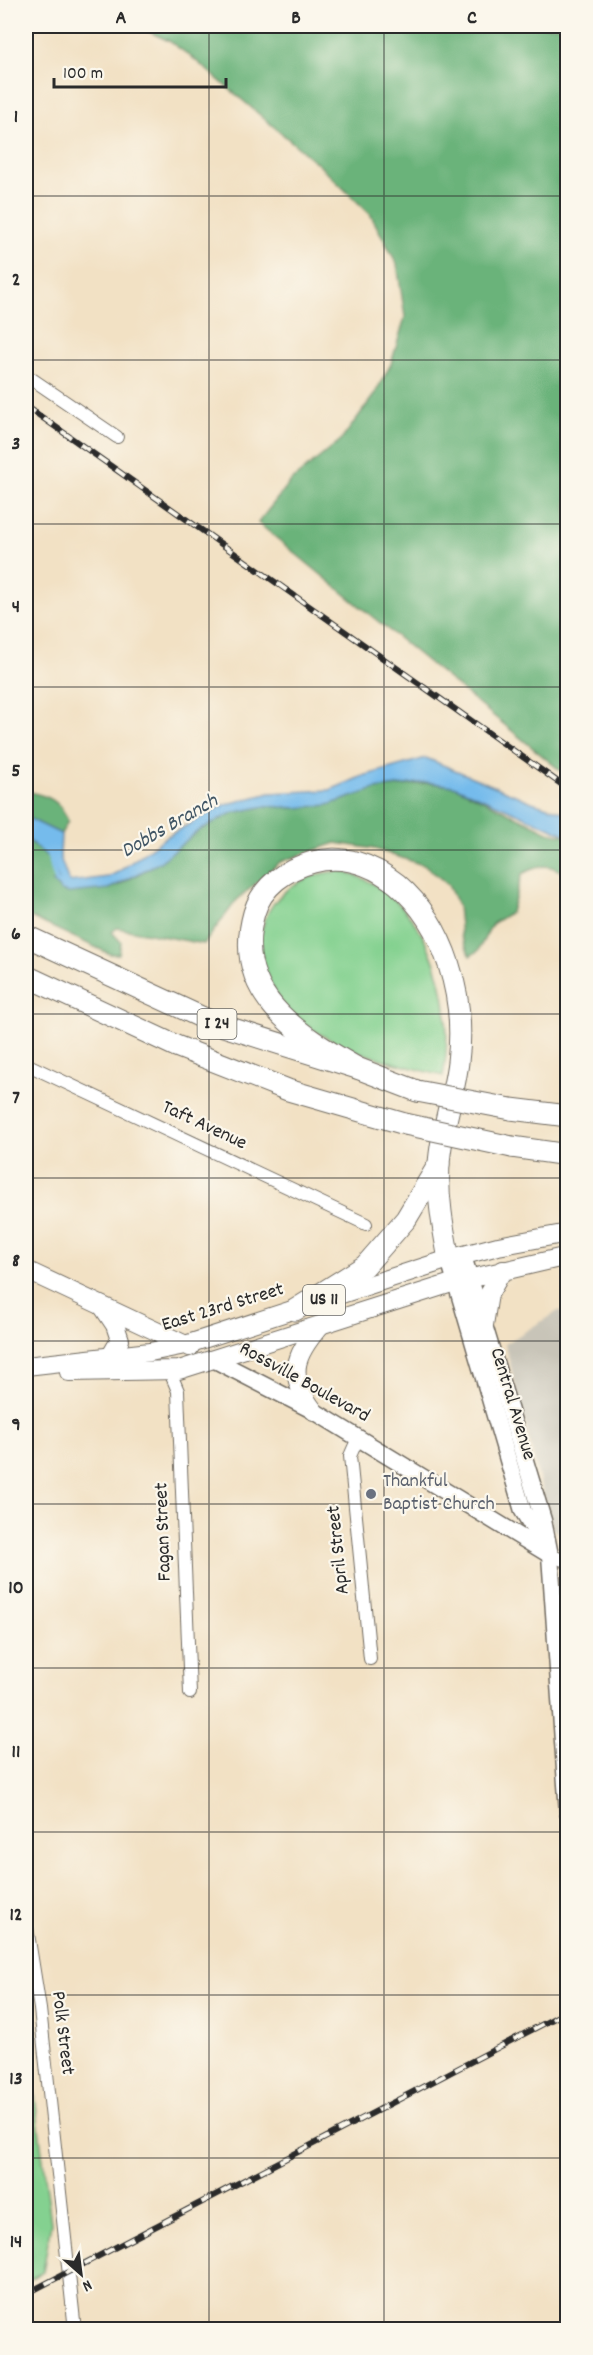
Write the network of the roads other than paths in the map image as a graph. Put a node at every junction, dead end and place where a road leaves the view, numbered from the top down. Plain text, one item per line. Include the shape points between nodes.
1 (26, 375) edge
2 (117, 437) dead end
3 (26, 936) edge
4 (26, 976) edge
5 (26, 1064) edge
6 (357, 1068) junction
7 (567, 1116) edge
8 (567, 1155) edge
9 (439, 1164) junction
10 (366, 1224) dead end
11 (567, 1233) edge
12 (567, 1256) edge
13 (456, 1257) junction
14 (26, 1270) edge
15 (503, 1270) junction
16 (462, 1280) junction
17 (102, 1306) junction
18 (295, 1310) junction
19 (484, 1325) junction
20 (320, 1326) junction
21 (185, 1345) junction
22 (110, 1357) junction
23 (215, 1360) junction
24 (26, 1366) edge
25 (26, 1372) edge
26 (170, 1372) junction
27 (314, 1411) junction
28 (358, 1438) junction
29 (550, 1555) junction
30 (567, 1562) edge
31 (370, 1659) dead end
32 (190, 1693) dead end
33 (567, 1812) edge
34 (26, 1921) edge
35 (75, 2330) edge

1 - 2 street
3 - 6 highway, I 24 via 214,1023
4 - 8 highway, I 24, bridge via 186,1050 288,1090 405,1124
5 - 10 street, Taft Avenue
6 - 7 highway, I 24, bridge via 417,1091
6 - 9 highway via 310,1041 280,1017 259,985 249,936 255,910 271,884 296,866 331,857 356,862 387,876 414,899 446,954 455,990 459,1060
9 - 13 highway via 441,1223
9 - 18 highway via 406,1219 365,1266
11 - 13 main road, East 23rd Street / US 11
12 - 15 main road, US 11
13 - 16 main road, Central Avenue
13 - 18 main road, East 23rd Street / US 11
14 - 17 main road, Rossville Boulevard
15 - 16 main road, US 11
15 - 19 main road via 489,1294
16 - 19 main road, Central Avenue
16 - 20 main road, US 11
16 - 29 main road, Central Avenue via 522,1511
17 - 21 main road, Rossville Boulevard
17 - 22 main road via 120,1340
18 - 21 main road, East 23rd Street / US 11
19 - 29 main road, Central Avenue
20 - 23 main road, US 11
20 - 27 main road via 297,1357 303,1398
21 - 22 main road, East 23rd Street / US 11
21 - 23 main road, Rossville Boulevard
22 - 24 main road, East 23rd Street / US 11
23 - 26 main road, US 11
23 - 27 main road, Rossville Boulevard
25 - 26 main road, US 11
26 - 32 street, Fagan Street via 178,1391
27 - 28 main road, Rossville Boulevard
28 - 29 main road, Rossville Boulevard
28 - 31 street, April Street via 350,1456
29 - 30 street
29 - 33 main road, Central Avenue
34 - 35 street, Polk Street via 40,2009

